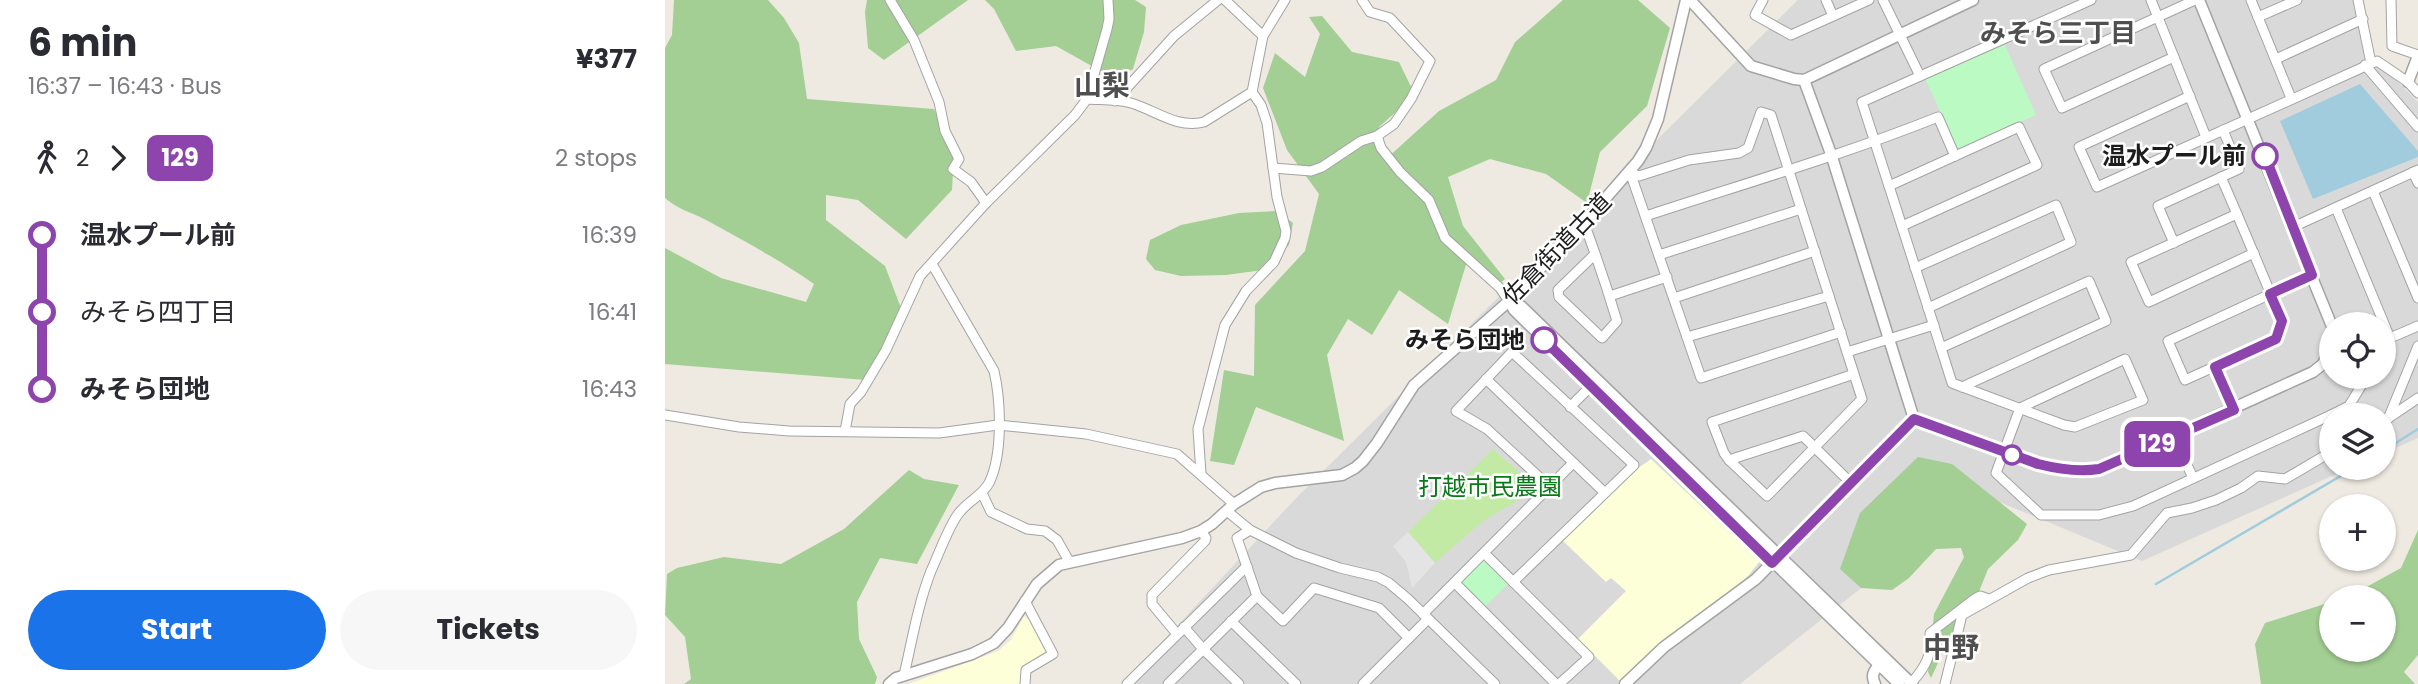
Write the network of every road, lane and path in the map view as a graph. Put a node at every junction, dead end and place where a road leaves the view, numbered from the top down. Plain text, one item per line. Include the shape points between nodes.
1 (890, 0) edge
2 (1108, 0) edge
3 (1218, 0) edge
4 (1225, 0) edge
5 (1285, 0) edge
6 (1362, 0) edge
7 (1688, 0) edge
8 (1763, 0) edge
9 (1826, 0) edge
10 (1869, 0) edge
11 (1883, 0) edge
12 (1973, 0) edge
13 (2091, 0) edge
14 (2151, 0) edge
15 (2197, 0) edge
16 (2251, 0) edge
17 (2297, 0) edge
18 (2358, 0) edge
19 (2391, 0) edge
20 (1833, 16) junction
21 (2158, 16) junction
22 (2258, 17) junction
23 (2363, 19) junction
24 (1900, 33) junction
25 (1263, 36) junction
26 (2418, 55) edge
27 (2174, 57) junction
28 (2276, 59) junction
29 (2368, 64) junction
30 (1920, 76) junction
31 (1804, 80) junction
32 (2408, 82) junction
33 (1252, 92) junction
34 (2418, 93) edge
35 (2190, 96) junction
36 (2291, 98) junction
37 (1087, 99) junction
38 (1115, 101) junction
39 (2249, 118) junction
40 (2418, 127) edge
41 (2223, 130) junction
42 (1377, 136) junction
43 (2206, 137) junction
44 (1875, 142) junction
45 (1831, 155) junction
46 (1955, 156) junction
47 (1273, 169) junction
48 (1789, 169) junction
49 (2416, 171) edge
50 (1630, 172) junction
51 (2221, 177) junction
52 (2418, 183) edge
53 (1889, 186) junction
54 (2373, 191) junction
55 (986, 203) junction
56 (1801, 208) junction
57 (2336, 208) junction
58 (2237, 214) junction
59 (1646, 216) junction
60 (1584, 223) junction
61 (1902, 226) junction
62 (2293, 227) junction
63 (2174, 243) junction
64 (1815, 251) junction
65 (2254, 253) junction
66 (1595, 254) junction
67 (1659, 255) junction
68 (932, 264) junction
69 (1915, 268) junction
70 (2312, 275) junction
71 (1667, 278) junction
72 (2270, 294) junction
73 (1609, 296) junction
74 (1829, 296) junction
75 (1674, 298) junction
76 (2418, 298) edge
77 (1509, 301) junction
78 (1928, 307) junction
79 (2326, 312) edge
80 (2379, 312) edge
81 (1934, 326) junction
82 (2418, 327) edge
83 (1841, 332) junction
84 (2396, 336) edge
85 (1687, 337) junction
86 (1889, 338) junction
87 (2418, 346) edge
88 (1941, 348) junction
89 (1847, 352) junction
90 (2215, 367) junction
91 (2319, 367) edge
92 (1854, 374) junction
93 (1486, 379) junction
94 (1591, 386) junction
95 (1962, 387) junction
96 (2418, 398) edge
97 (2393, 403) edge
98 (1570, 407) junction
99 (2020, 408) junction
100 (2234, 410) junction
101 (2396, 413) edge
102 (665, 415) edge
103 (1914, 419) junction
104 (2319, 420) edge
105 (998, 425) junction
106 (845, 431) junction
107 (2174, 437) junction
108 (1815, 447) junction
109 (2004, 452) junction
110 (2319, 459) edge
111 (1730, 460) junction
112 (1573, 463) junction
113 (1201, 474) junction
114 (2193, 478) junction
115 (1850, 482) junction
116 (1550, 487) junction
117 (1604, 492) junction
118 (982, 493) junction
119 (1230, 508) junction
120 (1250, 530) junction
121 (1201, 531) junction
122 (1484, 553) junction
123 (1776, 559) junction
124 (1069, 561) junction
125 (1247, 566) junction
126 (1513, 582) junction
127 (1455, 583) junction
128 (1412, 588) dead end
129 (1257, 596) junction
130 (1405, 596) junction
131 (1989, 599) junction
132 (1025, 601) junction
133 (1426, 617) junction
134 (1231, 621) junction
135 (1181, 631) junction
136 (1409, 638) junction
137 (1203, 649) junction
138 (1879, 665) junction
139 (904, 675) junction
140 (1179, 680) edge
141 (889, 684) edge
142 (1025, 684) edge
143 (1127, 684) edge
144 (1168, 684) edge
145 (1239, 684) edge
146 (1296, 684) edge
147 (1363, 684) edge
148 (1495, 684) edge
149 (1558, 684) edge
150 (1625, 684) edge
151 (1875, 684) edge
152 (1899, 684) edge
153 (1911, 684) edge
154 (1945, 684) edge

1 - 55 street via 915,40 939,102 945,131 959,159 953,169 971,182
2 - 37 street via 1107,29
3 - 38 street via 1174,36
4 - 25 street
5 - 25 street
6 - 42 street via 1370,12 1390,18 1430,61 1412,99 1394,124
7 - 31 street via 1751,66
7 - 50 street, 佐倉街道古道 via 1658,118
8 - 20 street via 1755,15 1791,35
9 - 20 street
10 - 20 street
11 - 24 street
12 - 24 street
13 - 30 street
14 - 21 street
15 - 21 street
15 - 39 street
16 - 22 street
17 - 22 street
18 - 23 street
19 - 26 street via 2392,46
21 - 27 street
21 - 27 street via 2044,69 2062,108
22 - 28 street
23 - 28 street
23 - 29 street
24 - 30 street
24 - 31 street
25 - 33 street
26 - 32 street
27 - 35 street
28 - 36 street
29 - 32 street via 2377,61
29 - 36 street
29 - 40 street
30 - 44 street via 1862,102
31 - 45 street
32 - 34 street
33 - 38 street via 1195,124
33 - 47 street via 1268,123
35 - 43 street
35 - 43 street via 2079,147 2097,187
36 - 39 street
37 - 38 street
37 - 55 street
39 - 41 street
39 - 62 street
41 - 43 street
41 - 51 street via 2239,169
42 - 47 street via 1361,141 1322,167
42 - 77 street via 1400,173 1429,200 1444,238
44 - 45 street
44 - 46 street via 1938,117
44 - 53 street
45 - 48 street
45 - 86 street
46 - 53 street
46 - 61 street via 2019,127 2037,165
47 - 113 street via 1285,238 1274,262 1246,291 1225,325 1198,429
48 - 50 street via 1771,115 1762,112 1748,148 1739,153 1689,159 1639,176
48 - 56 street
48 - 59 street
49 - 52 street
49 - 54 street
50 - 59 street
50 - 60 street, 佐倉街道古道
51 - 58 street
51 - 63 street via 2158,206
53 - 61 street
54 - 57 street
54 - 76 street
55 - 68 street
56 - 64 street
56 - 67 street
57 - 62 street
57 - 80 street
58 - 63 street
58 - 65 street
59 - 67 street
60 - 66 street
60 - 77 street, 佐倉街道古道
61 - 69 street
62 - 70 street
63 - 65 street via 2131,262 2149,302
64 - 74 street
64 - 75 street
65 - 72 street
66 - 73 street
66 - 73 street via 1557,290 1559,297 1602,338 1617,321
67 - 71 street
68 - 105 street via 993,371
68 - 106 street via 920,276 885,349 850,404
69 - 78 street
69 - 78 street via 2056,205 2071,242
70 - 72 street
70 - 79 street
71 - 73 street
71 - 75 street
72 - 90 street via 2282,321 2276,339
72 - 90 street via 2168,341 2185,380
74 - 83 street
74 - 85 street
75 - 85 street
77 - 94 street
77 - 119 street, 佐倉街道古道 via 1414,385 1355,468 1342,475 1275,483 1251,492
77 - 123 street via 1521,306
78 - 81 street
81 - 86 street
81 - 88 street
82 - 84 street
83 - 85 street via 1701,378
83 - 89 street
86 - 89 street
86 - 103 street
87 - 97 street
88 - 95 street via 1952,383
88 - 95 street via 2089,281 2106,321
89 - 92 street
90 - 100 street
91 - 100 street
92 - 108 street via 1862,399
92 - 111 street via 1712,422
93 - 98 street via 1512,352
93 - 112 street
93 - 116 street via 1456,411 1487,429
94 - 98 street
94 - 123 street
95 - 99 street
96 - 101 street
98 - 117 street via 1634,465
99 - 99 street via 2075,427 2143,400 2125,359
99 - 109 street
100 - 107 street
102 - 106 street via 739,427
103 - 109 street
103 - 115 street
104 - 114 street
105 - 106 street via 939,433
105 - 113 street via 1143,445 1177,454
105 - 118 street via 995,465
107 - 109 street via 2088,470 2053,468
107 - 114 street
108 - 111 street via 1803,436
108 - 111 street via 1767,496
108 - 115 street
109 - 114 street via 1996,473 2042,515 2099,515 2133,506
110 - 131 street via 2285,478 2257,477 2217,500 2167,513 2131,555 2049,570
112 - 116 street
112 - 117 street
113 - 119 street
115 - 123 street
116 - 122 street
117 - 126 street
118 - 124 street via 991,513 1027,529 1045,531 1057,540
118 - 139 street via 958,514 931,572
119 - 120 street
119 - 121 street, 佐倉街道古道
120 - 125 street via 1237,538
120 - 130 street via 1296,553 1378,577
121 - 124 street, 佐倉街道古道
121 - 135 street via 1205,541 1151,595 1152,604
122 - 126 street
122 - 127 street
123 - 138 street
123 - 150 street
123 - 153 street
124 - 132 street, 佐倉街道古道 via 1044,576
125 - 129 street
125 - 135 street
126 - 149 street via 1589,657
127 - 133 street
127 - 149 street
128 - 130 street
129 - 134 street
129 - 136 street via 1283,621 1314,588 1380,608
130 - 133 street
131 - 153 street via 1980,596 1973,600 1930,633 1927,663
131 - 154 street via 1962,615
132 - 139 street, 佐倉街道古道 via 994,643
132 - 142 street via 1053,654 1026,670
133 - 136 street
133 - 148 street
134 - 137 street
134 - 146 street
135 - 137 street
135 - 143 street
136 - 147 street
137 - 140 street
137 - 145 street
138 - 151 street via 1873,672
138 - 152 street
139 - 141 street, 佐倉街道古道
140 - 144 street

